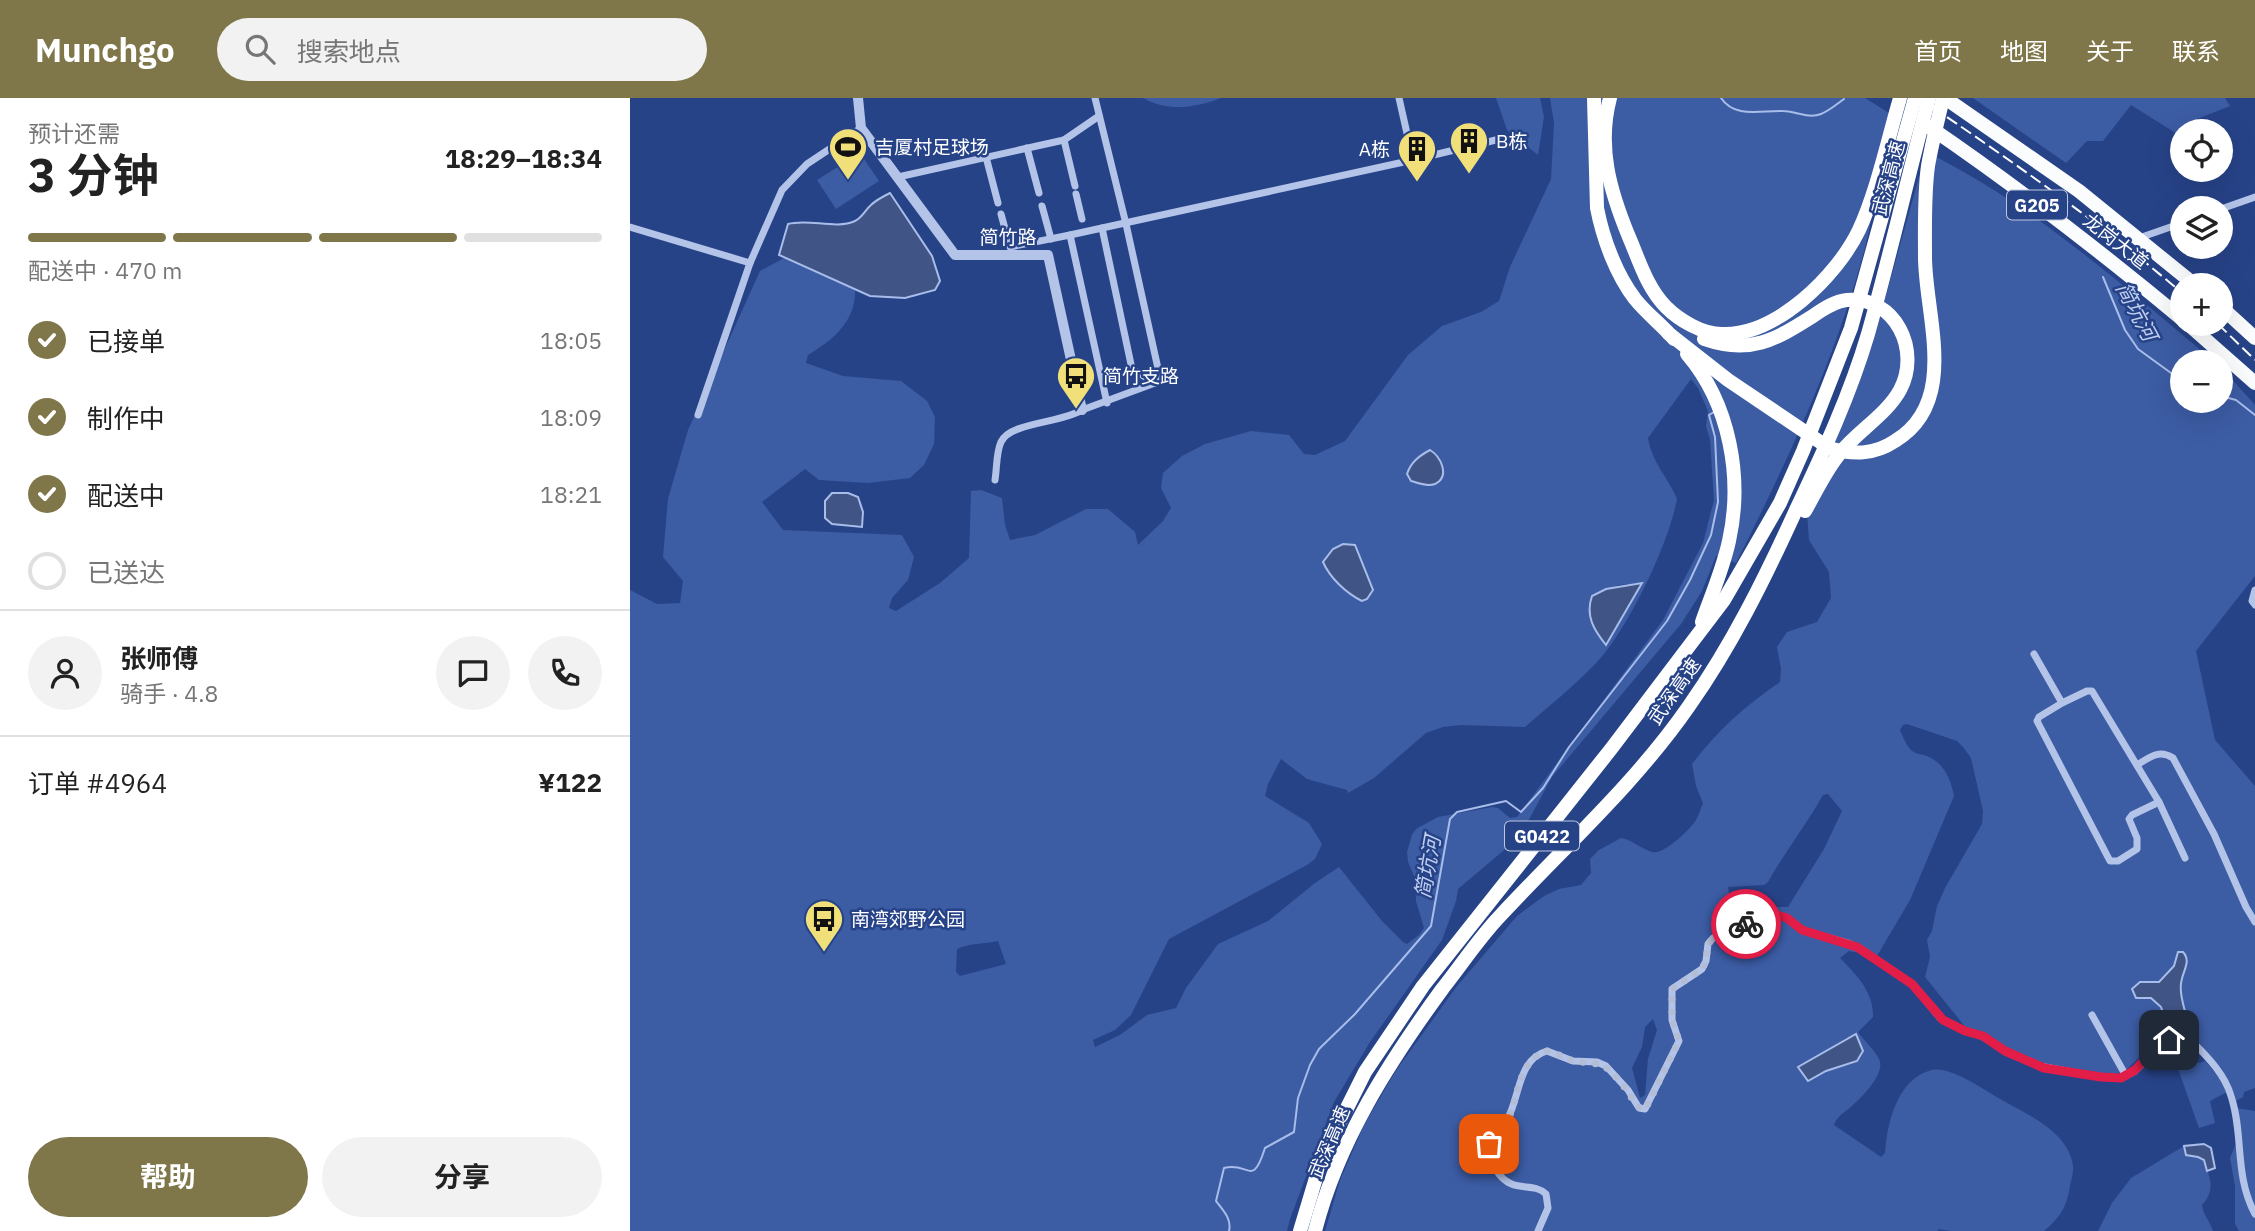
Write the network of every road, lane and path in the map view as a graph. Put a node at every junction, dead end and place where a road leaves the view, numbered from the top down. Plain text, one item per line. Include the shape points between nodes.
1 (858, 98) edge
2 (1095, 98) edge
3 (1399, 98) edge
4 (1591, 98) edge
5 (1600, 98) edge
6 (1610, 98) edge
7 (1886, 98) edge
8 (1900, 98) edge
9 (1915, 98) edge
10 (1929, 98) edge
11 (1944, 98) edge
12 (1099, 116) junction
13 (861, 128) junction
14 (1504, 138) dead end
15 (1064, 140) junction
16 (1027, 148) junction
17 (1604, 151) junction
18 (1898, 155) junction
19 (986, 157) junction
20 (1413, 160) junction
21 (898, 177) junction
22 (1039, 193) dead end
23 (2255, 197) edge
24 (998, 203) dead end
25 (2233, 205) edge
26 (1042, 206) dead end
27 (1001, 214) dead end
28 (1084, 225) junction
29 (1126, 225) junction
30 (630, 227) edge
31 (2170, 227) edge
32 (1102, 228) junction
33 (1070, 235) junction
34 (2138, 238) junction
35 (1051, 239) junction
36 (1883, 244) junction
37 (750, 263) junction
38 (2180, 273) edge
39 (1655, 294) junction
40 (2170, 309) edge
41 (2233, 318) edge
42 (1668, 333) junction
43 (2202, 336) edge
44 (2255, 338) edge
45 (1155, 383) junction
46 (2255, 383) edge
47 (1107, 403) junction
48 (1082, 410) junction
49 (698, 415) dead end
50 (995, 480) dead end
51 (1774, 559) junction
52 (2255, 590) edge
53 (2255, 605) edge
54 (1696, 637) junction
55 (2034, 654) dead end
56 (2062, 704) junction
57 (2137, 765) junction
58 (2159, 802) junction
59 (2185, 858) dead end
60 (2255, 922) edge
61 (2092, 1015) dead end
62 (2126, 1076) junction
63 (2255, 1214) edge
64 (1300, 1231) edge
65 (1315, 1231) edge
66 (1538, 1231) edge

1 - 13 street
2 - 12 street
3 - 20 street
4 - 42 highway via 1600,225 1622,278
5 - 17 highway
6 - 17 highway
7 - 40 highway, 龙岗大道 / G205 via 1985,165
8 - 18 highway
9 - 18 highway, 武深高速 / G0422
10 - 18 highway, 武深高速 / G0422
11 - 34 highway, 龙岗大道 / G205 via 2079,191
11 - 42 highway via 1928,167 1925,261 1935,369 1921,414 1905,435 1882,449 1863,453 1829,447 1728,380
12 - 15 street
12 - 29 street
13 - 21 street, 简竹路
13 - 37 street via 787,183
14 - 20 street
15 - 16 street
15 - 28 street
16 - 19 street
16 - 22 street
17 - 39 highway via 1617,206
18 - 36 highway, 武深高速 / G0422
18 - 39 highway via 1841,260 1821,284 1766,324 1743,332 1701,330 1678,317
19 - 21 street
19 - 24 street
20 - 29 street
21 - 48 street, 简竹路 via 955,255 1048,255
23 - 25 street
26 - 35 street
27 - 35 street via 1010,247
28 - 32 street
28 - 33 street
29 - 32 street
29 - 45 street via 1160,373
30 - 37 street
31 - 34 street
32 - 45 street via 1132,369
33 - 35 street
33 - 47 street
34 - 38 highway, 龙岗大道 / G205
36 - 51 highway, 武深高速 / G0422 via 1867,334 1821,459
36 - 54 highway, 武深高速 / G0422 via 1780,503 1724,600
37 - 49 street
39 - 51 highway via 1685,329 1734,347 1781,336 1847,300 1888,314 1901,328 1908,358 1898,393 1838,454
41 - 44 highway
42 - 54 highway via 1698,367 1716,399 1734,469 1735,507 1729,542
43 - 46 highway
45 - 47 street
47 - 48 street
48 - 50 street via 1072,417 1016,429 1002,438
51 - 65 highway, 武深高速 / G0422 via 1735,635 1689,707 1611,803 1498,918 1421,1018 1377,1083 1332,1180
52 - 53 street
54 - 64 highway, 武深高速 / G0422 via 1423,986 1365,1072 1322,1158
55 - 56 street
56 - 57 street via 2092,691
56 - 58 street via 2037,721 2110,860 2118,861 2137,849 2129,819
57 - 58 street
57 - 60 street via 2158,753 2173,758
58 - 59 street
61 - 62 street
62 - 63 street via 2160,1046 2189,1033 2232,1097 2239,1162
62 - 66 street via 2101,1077 2044,1068 2024,1060 1940,1018 1912,984 1857,947 1802,930 1782,917 1761,916 1713,938 1702,969 1672,989 1672,1020 1679,1041 1644,1109 1601,1064 1573,1061 1547,1051 1528,1065 1489,1152 1496,1170 1510,1184 1546,1194 1548,1208

